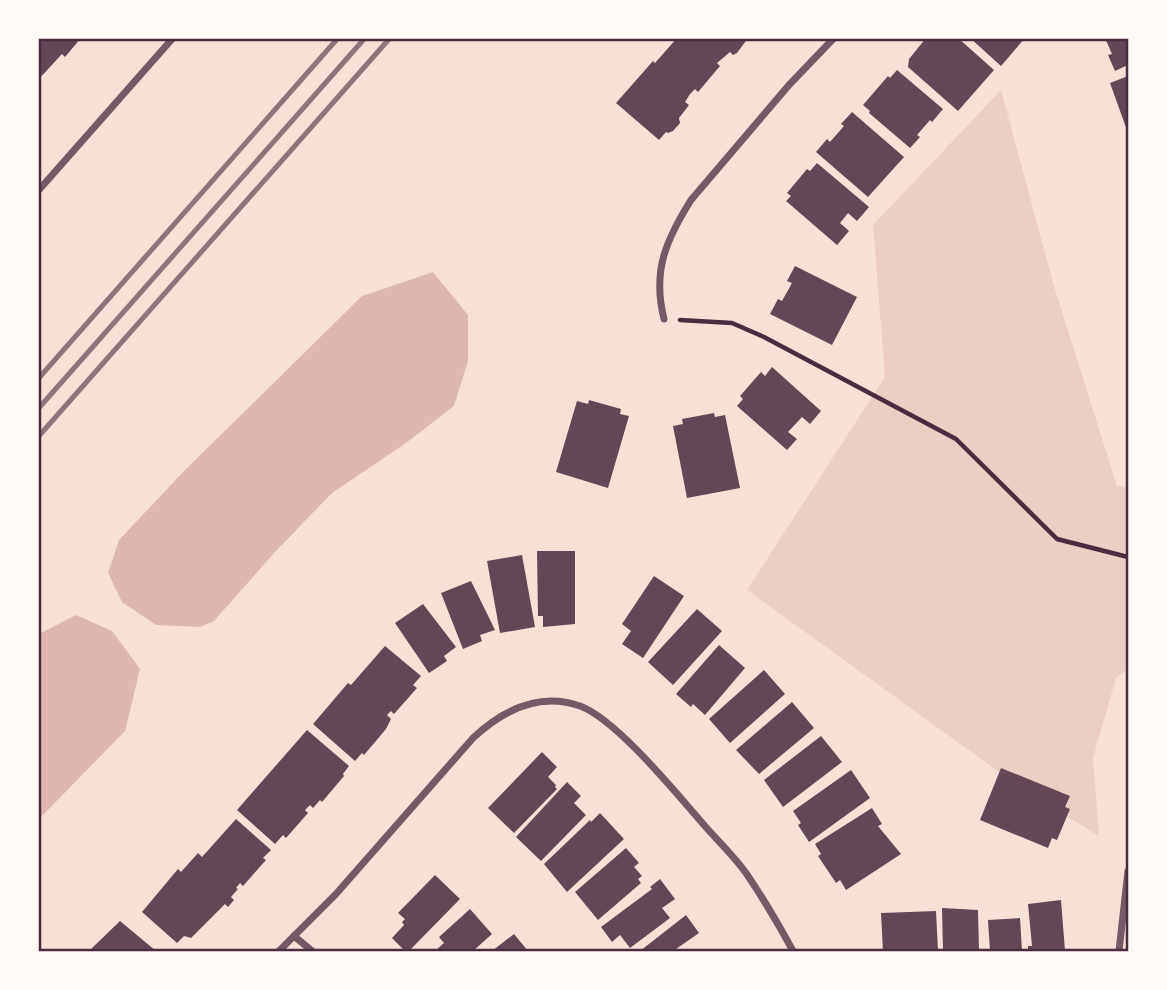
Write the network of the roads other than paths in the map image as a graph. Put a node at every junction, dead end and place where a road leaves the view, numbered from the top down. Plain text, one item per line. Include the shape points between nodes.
1 (173, 38) edge
2 (834, 38) edge
3 (38, 191) edge
4 (664, 318) road end
5 (1129, 871) edge
6 (294, 936) junction
7 (279, 951) edge
8 (312, 951) edge
9 (793, 951) edge
10 (1119, 951) edge

1 - 3 street
2 - 4 street via 680,217 662,256 660,304
5 - 10 street
6 - 7 street
6 - 8 street
6 - 9 street via 473,737 518,707 547,702 582,707 608,722 745,872

